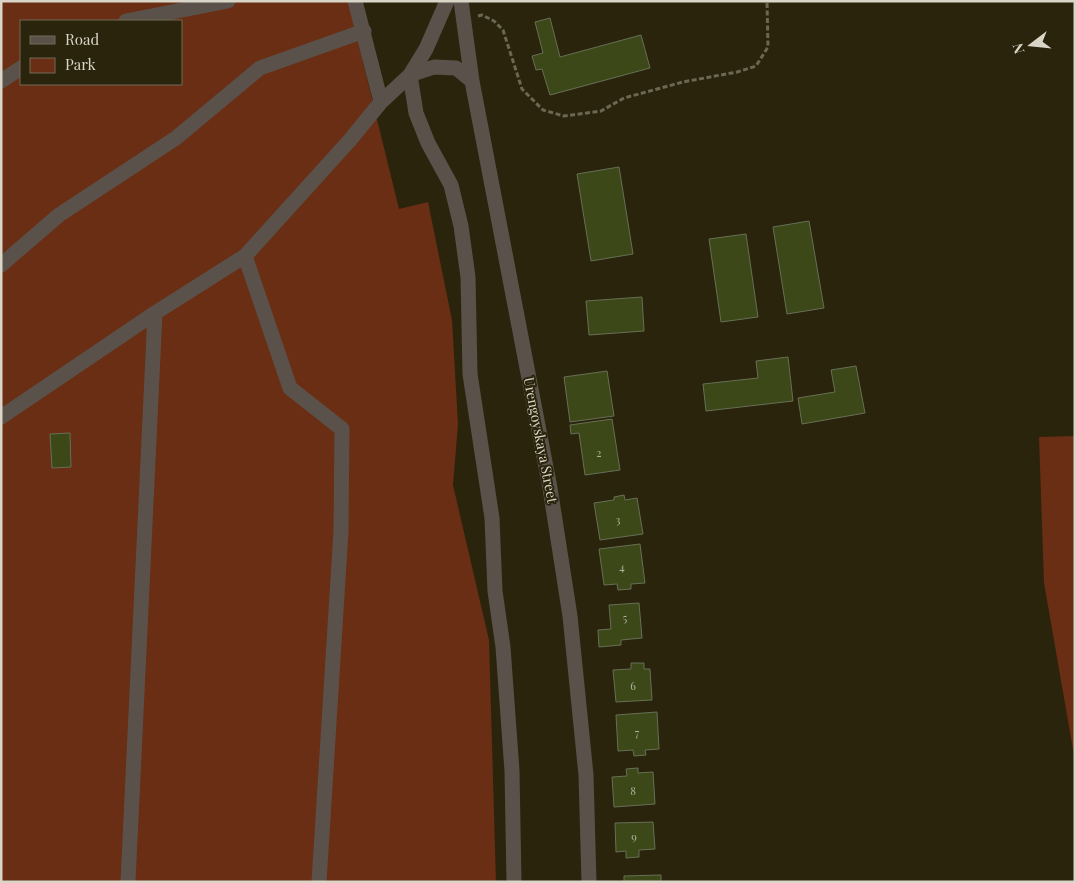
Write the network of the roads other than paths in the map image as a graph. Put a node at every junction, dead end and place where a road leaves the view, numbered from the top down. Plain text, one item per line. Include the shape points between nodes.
1 (228, 1) edge
2 (355, 1) edge
3 (447, 1) edge
4 (461, 1) edge
5 (131, 20) edge
6 (364, 31) junction
7 (20, 69) edge
8 (410, 75) junction
9 (1, 81) edge
10 (472, 81) junction
11 (381, 102) junction
12 (245, 256) junction
13 (1, 265) edge
14 (155, 313) junction
15 (1, 417) edge
16 (128, 882) edge
17 (319, 882) edge
18 (514, 882) edge
19 (589, 882) edge

1 - 5 street
2 - 6 street
3 - 8 street via 426,49
4 - 10 street, Urengoyskaya Street
6 - 11 street
6 - 13 street via 260,68 176,138 59,215
7 - 9 street
8 - 10 street via 434,67 456,68
8 - 11 street
8 - 18 street via 416,113 451,185 468,277 470,374 492,518 495,591 504,647 512,771
10 - 19 street, Urengoyskaya Street via 550,488 570,616 586,775
11 - 12 street
12 - 14 street
12 - 17 street via 290,388 342,429 341,531
14 - 15 street
14 - 16 street

